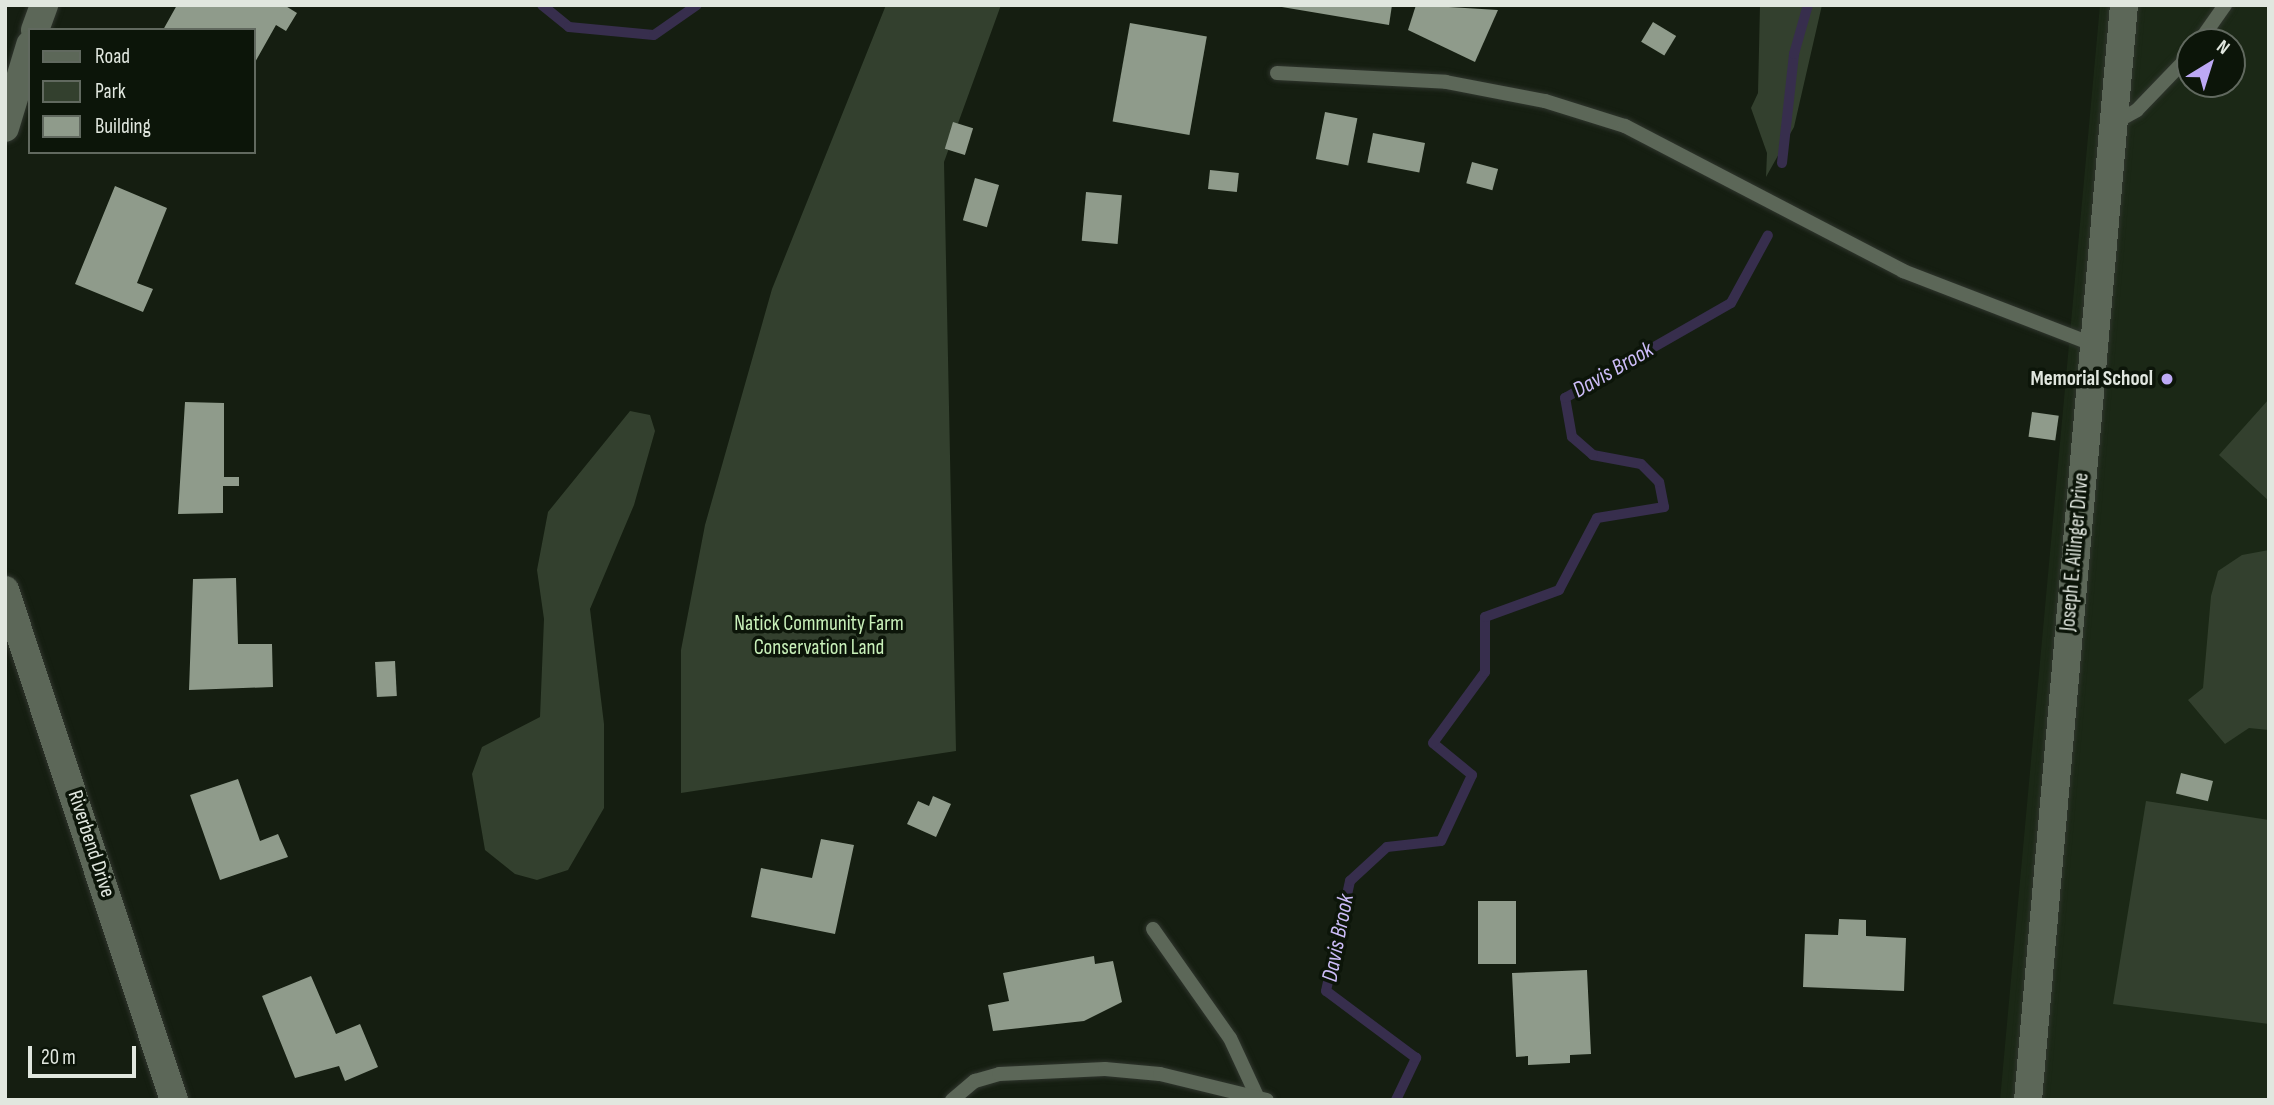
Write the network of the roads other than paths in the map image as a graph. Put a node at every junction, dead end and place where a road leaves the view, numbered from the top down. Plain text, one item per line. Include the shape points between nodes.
1 (44, 5) edge
2 (2124, 5) edge
3 (2225, 5) edge
4 (36, 28) edge
5 (2209, 28) edge
6 (28, 53) edge
7 (2176, 70) edge
8 (1277, 73) dead end
9 (2113, 124) junction
10 (5, 128) edge
11 (2092, 344) junction
12 (5, 590) edge
13 (1153, 929) dead end
14 (1261, 1097) edge
15 (174, 1100) edge
16 (952, 1100) edge
17 (2028, 1100) edge

1 - 4 street
2 - 9 street, Joseph E. Ailinger Drive
3 - 5 lane
6 - 10 street
7 - 9 lane via 2137,110
8 - 11 lane via 1446,82 1545,101 1625,126 1903,271
9 - 11 street, Joseph E. Ailinger Drive
11 - 17 street, Joseph E. Ailinger Drive
12 - 15 street, Riverbend Drive
13 - 14 lane via 1230,1038
14 - 16 lane via 1160,1074 1060,1070 975,1081

